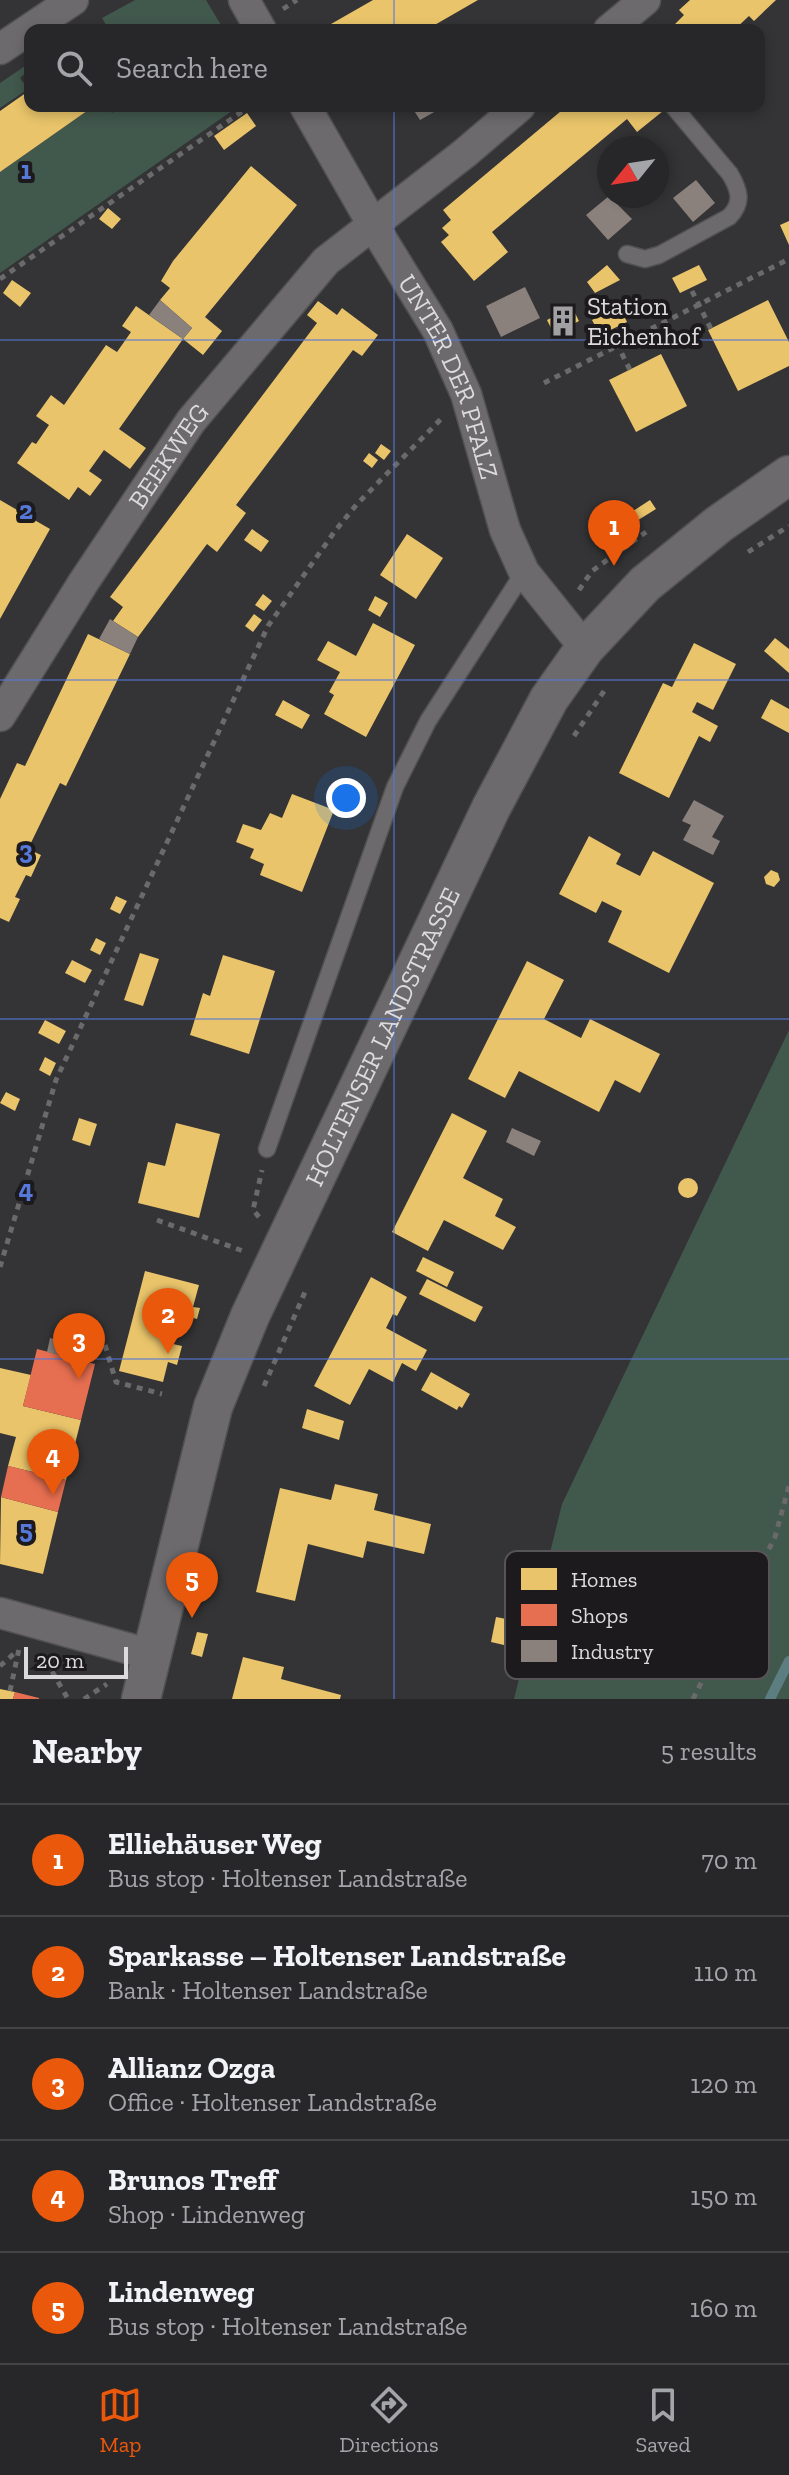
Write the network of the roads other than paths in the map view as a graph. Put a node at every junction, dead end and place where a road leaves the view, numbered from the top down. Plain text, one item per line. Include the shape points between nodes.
1 (73, 0) edge
2 (244, 0) edge
3 (645, 0) edge
4 (37, 24) edge
5 (258, 24) edge
6 (616, 24) edge
7 (24, 33) edge
8 (0, 49) edge
9 (308, 112) edge
10 (513, 112) edge
11 (678, 112) edge
12 (373, 225) junction
13 (627, 254) dead end
14 (789, 475) edge
15 (524, 572) junction
16 (585, 648) junction
17 (0, 716) edge
18 (267, 1149) dead end
19 (13, 1617) edge
20 (152, 1655) junction
21 (130, 1688) edge

1 - 4 street
2 - 5 street
3 - 6 street
7 - 8 street
9 - 12 street, UNTER DER PFALZ
10 - 12 street, BEEKWEG
11 - 13 lane via 730,174 740,198 738,208 659,255 645,259
12 - 15 street, UNTER DER PFALZ via 438,331 466,394 505,530
12 - 17 street, BEEKWEG via 326,261 191,421
14 - 16 street, HOLTENSER LANDSTRASSE via 645,584
15 - 16 street, UNTER DER PFALZ
15 - 18 lane via 428,721 395,787
16 - 20 street, HOLTENSER LANDSTRASSE via 549,699 491,808 250,1316 213,1407
19 - 20 street
20 - 21 street, HOLTENSER LANDSTRASSE

